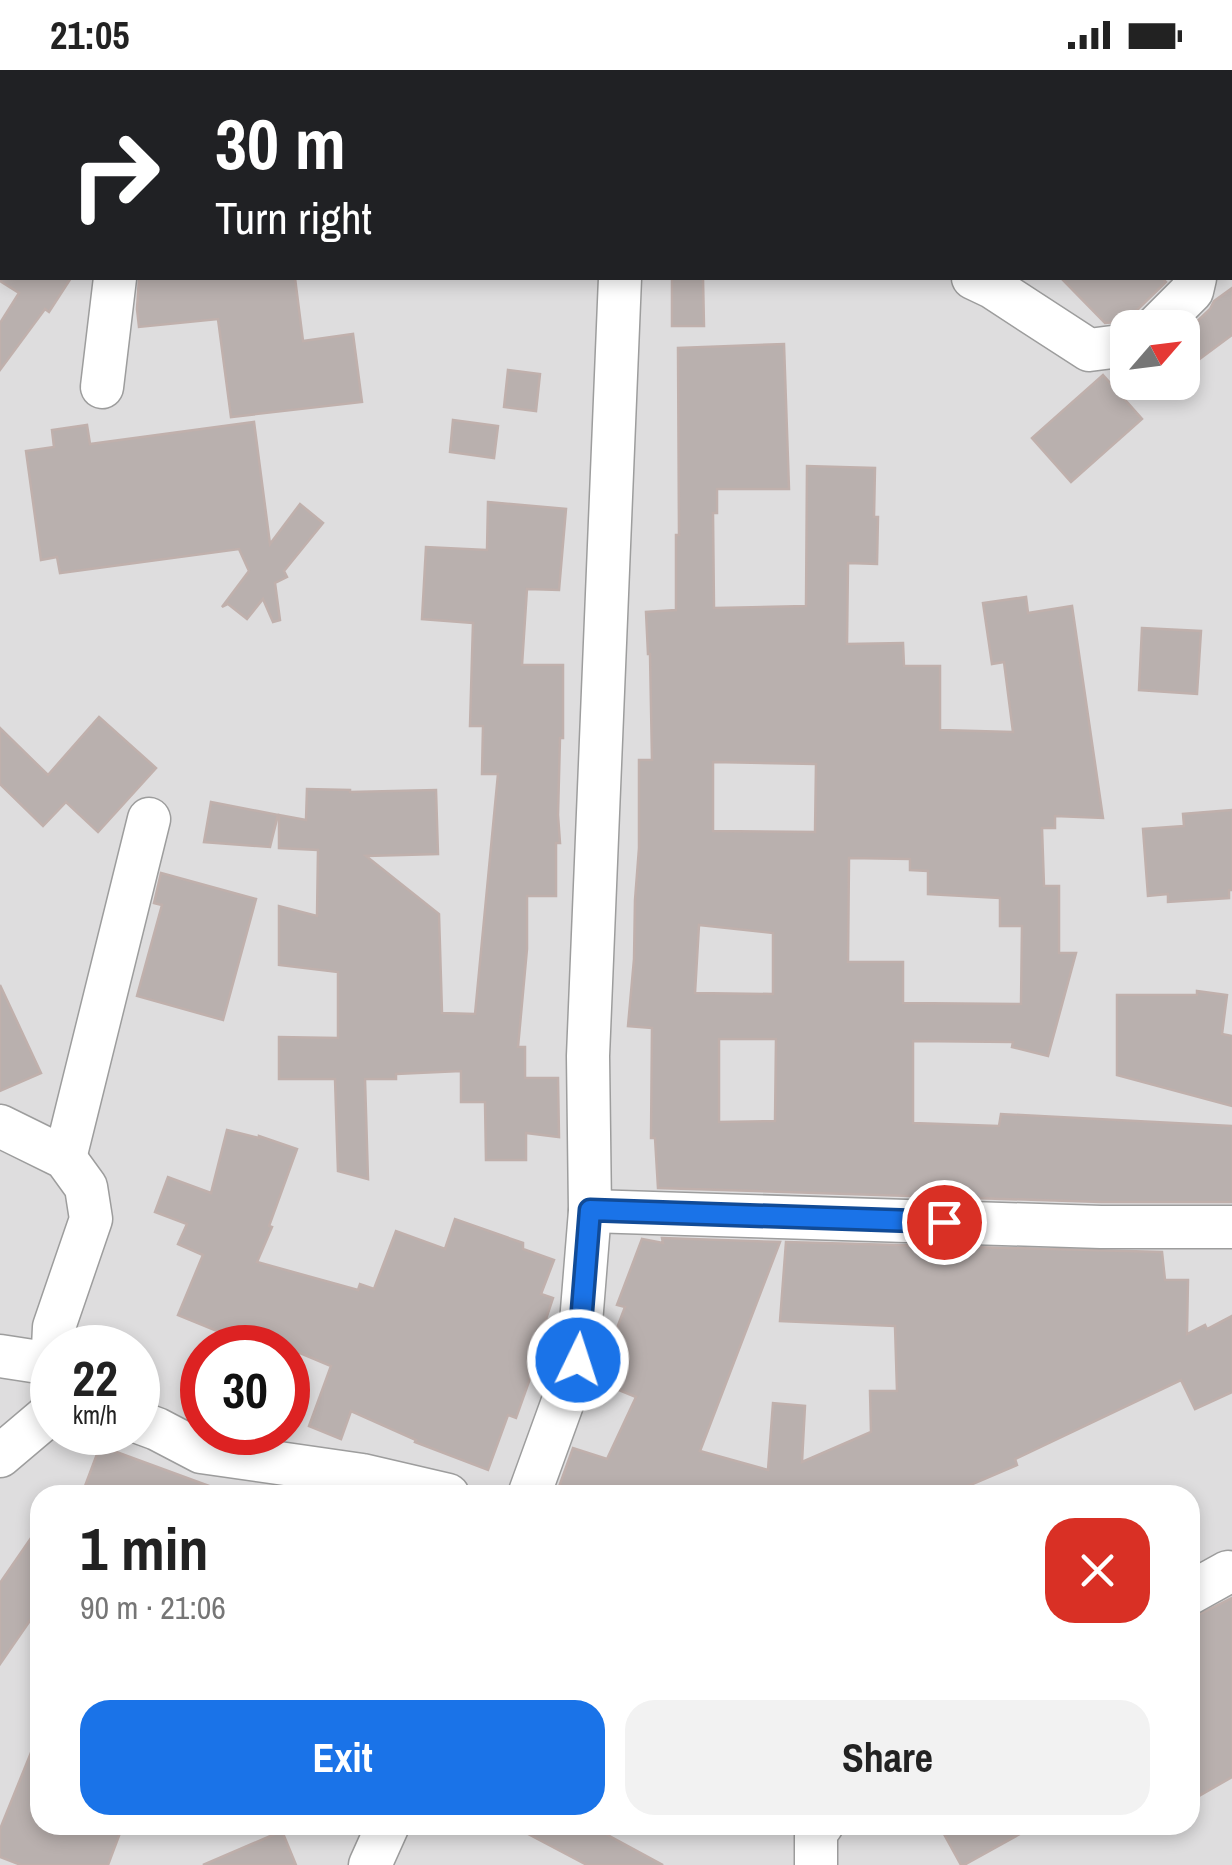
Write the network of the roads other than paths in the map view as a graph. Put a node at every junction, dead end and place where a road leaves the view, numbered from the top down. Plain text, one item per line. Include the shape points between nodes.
1 (114, 280) edge
2 (620, 280) edge
3 (977, 280) edge
4 (1194, 280) edge
5 (1173, 310) edge
6 (1110, 347) edge
7 (102, 388) dead end
8 (149, 819) dead end
9 (0, 1126) edge
10 (65, 1158) junction
11 (590, 1210) junction
12 (1232, 1227) edge
13 (55, 1325) edge
14 (0, 1356) edge
15 (30, 1361) edge
16 (30, 1431) edge
17 (160, 1431) edge
18 (0, 1456) edge
19 (407, 1485) edge
20 (533, 1485) edge
21 (1228, 1572) dead end
22 (1200, 1588) edge
23 (384, 1835) edge
24 (816, 1835) edge
25 (370, 1865) edge
26 (816, 1865) edge

1 - 7 street
2 - 11 street via 588,1056
3 - 6 street via 1089,350
4 - 5 street
8 - 10 street
9 - 10 street
10 - 13 street via 86,1187 91,1218
11 - 12 street
11 - 20 street via 578,1360
14 - 15 street
16 - 18 street
17 - 19 street via 201,1452
21 - 22 street
23 - 25 street
24 - 26 street

